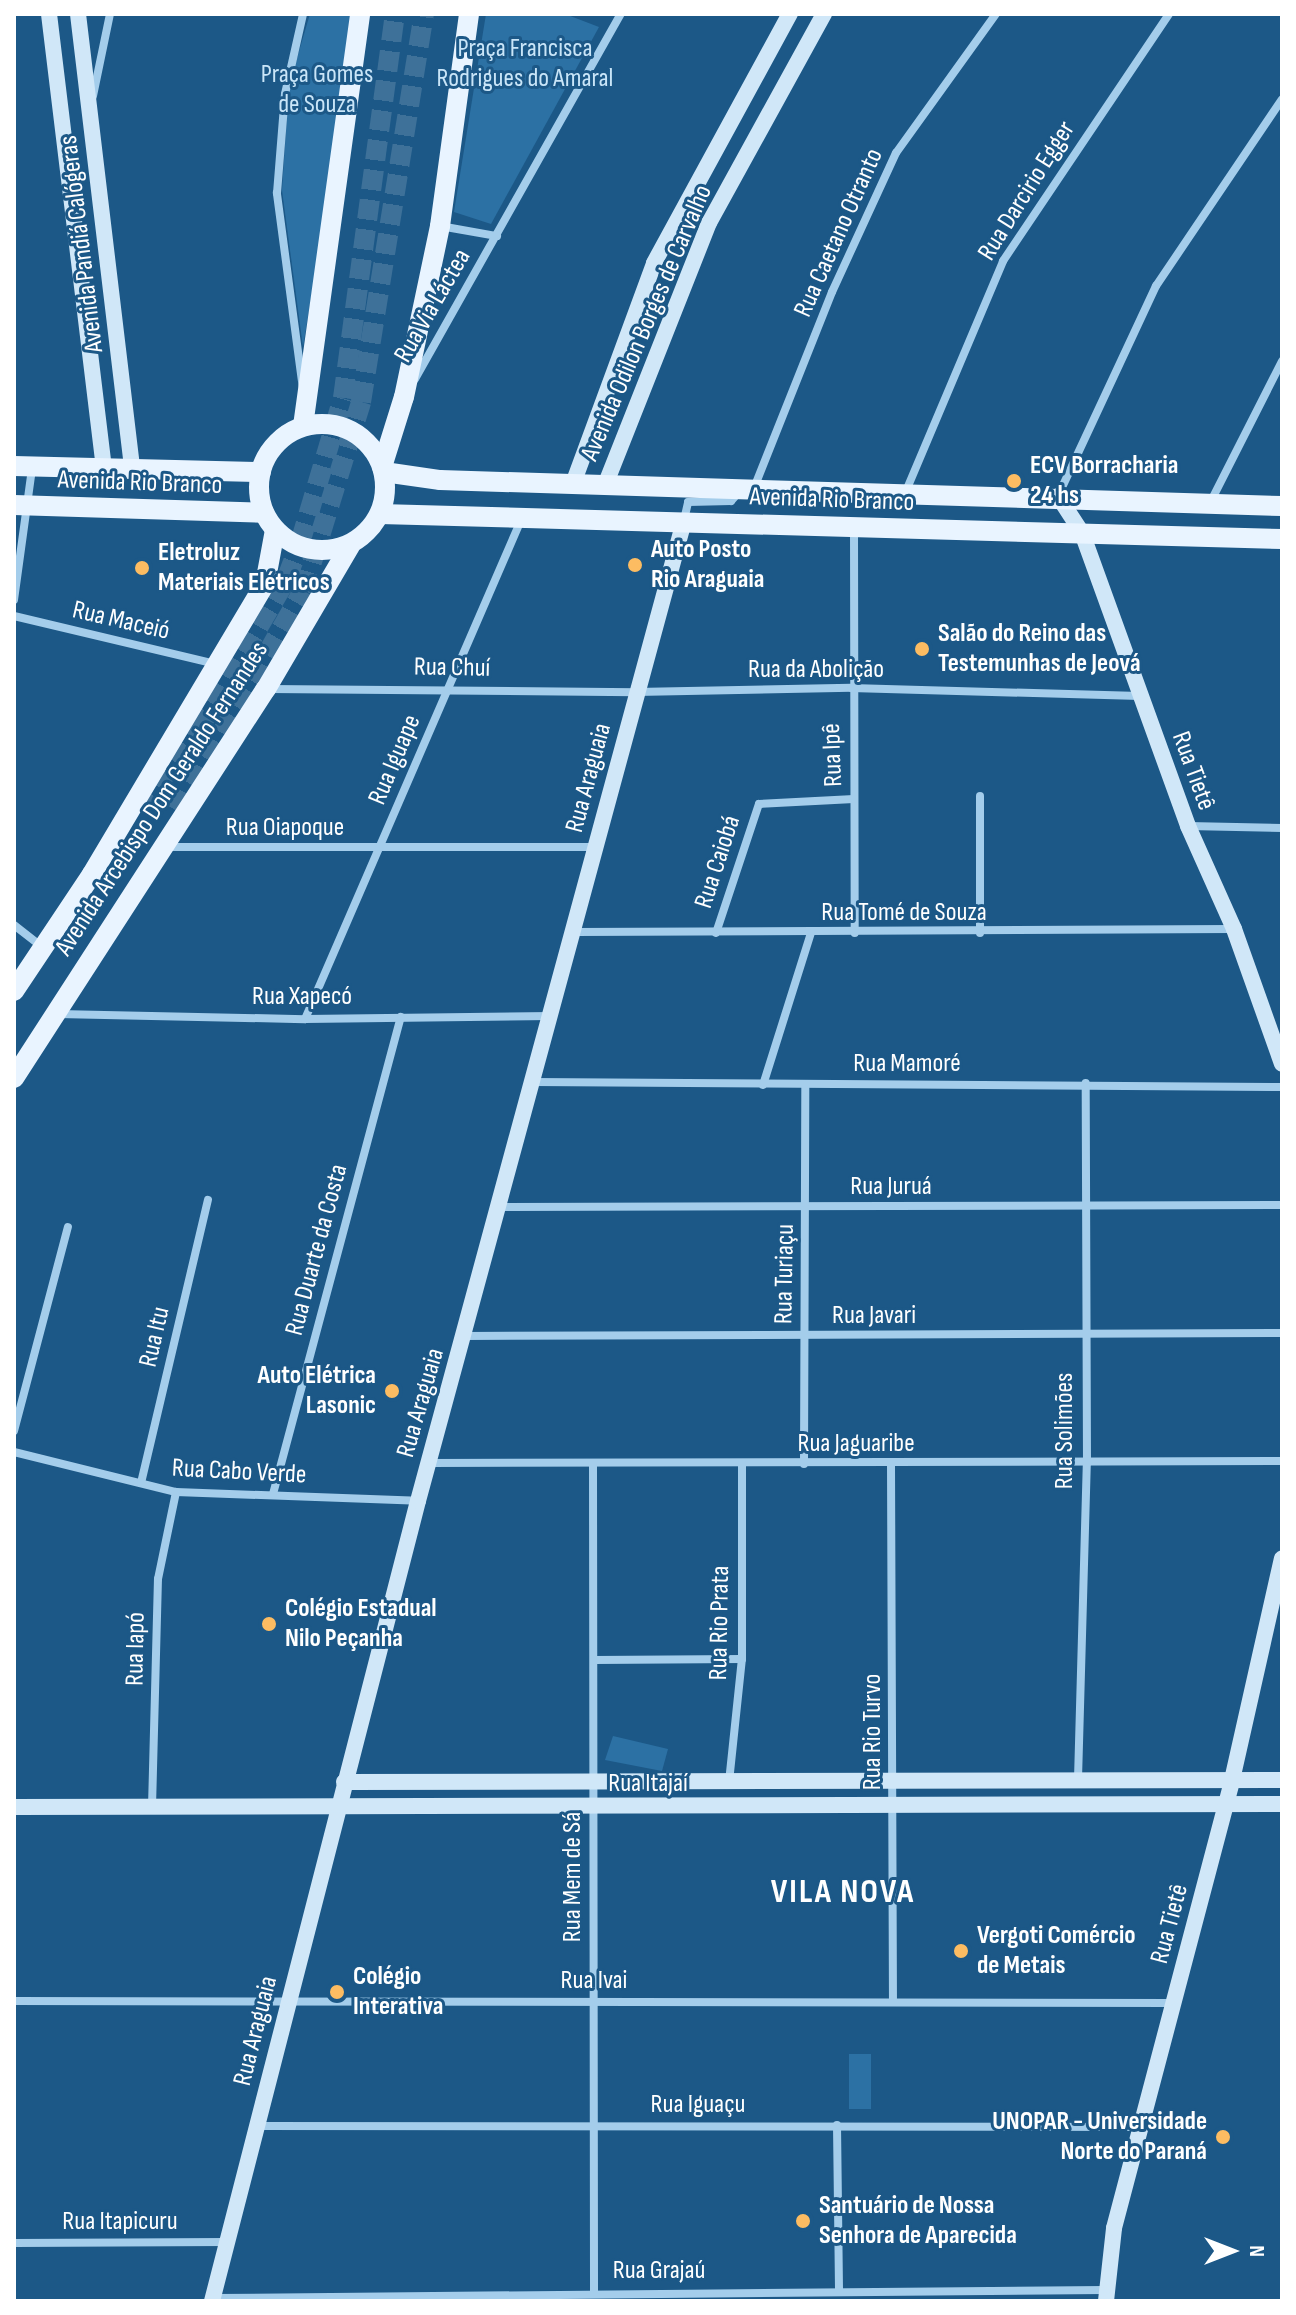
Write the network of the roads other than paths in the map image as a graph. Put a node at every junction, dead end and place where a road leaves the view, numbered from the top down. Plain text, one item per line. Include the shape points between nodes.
1 (49, 14) edge
2 (78, 14) edge
3 (110, 14) edge
4 (303, 14) edge
5 (360, 14) edge
6 (469, 14) edge
7 (621, 14) edge
8 (790, 14) edge
9 (824, 14) edge
10 (996, 14) edge
11 (1169, 14) edge
12 (1282, 99) edge
13 (90, 108) junction
14 (683, 208) junction
15 (709, 223) junction
16 (440, 226) junction
17 (497, 236) junction
18 (111, 285) junction
19 (82, 289) junction
20 (1282, 361) edge
21 (305, 394) junction
22 (404, 397) junction
23 (303, 426) junction
24 (23, 467) edge
25 (104, 468) junction
26 (132, 469) junction
27 (383, 470) junction
28 (261, 472) junction
29 (574, 481) junction
30 (606, 483) junction
31 (748, 488) junction
32 (906, 491) junction
33 (1058, 496) junction
34 (1210, 503) junction
35 (21, 505) edge
36 (1282, 506) edge
37 (380, 514) junction
38 (523, 517) junction
39 (684, 521) junction
40 (270, 522) junction
41 (854, 527) junction
42 (1082, 533) junction
43 (1282, 539) edge
44 (350, 546) junction
45 (14, 600) edge
46 (14, 616) edge
47 (218, 665) junction
48 (449, 687) junction
49 (851, 688) junction
50 (266, 689) junction
51 (636, 692) junction
52 (1140, 696) junction
53 (980, 796) dead end
54 (854, 799) junction
55 (1188, 826) junction
56 (1282, 828) edge
57 (166, 847) junction
58 (595, 847) junction
59 (379, 848) junction
60 (14, 925) edge
61 (1234, 929) junction
62 (575, 932) junction
63 (716, 933) junction
64 (811, 933) junction
65 (855, 933) junction
66 (980, 933) junction
67 (42, 947) junction
68 (14, 991) edge
69 (54, 1014) junction
70 (551, 1016) junction
71 (401, 1017) junction
72 (305, 1019) junction
73 (1282, 1064) edge
74 (14, 1078) edge
75 (533, 1082) junction
76 (1086, 1083) junction
77 (805, 1084) junction
78 (763, 1085) junction
79 (1282, 1087) edge
80 (208, 1200) dead end
81 (1282, 1205) edge
82 (1087, 1206) junction
83 (501, 1207) junction
84 (805, 1207) junction
85 (68, 1227) dead end
86 (1282, 1333) edge
87 (1084, 1335) junction
88 (465, 1336) junction
89 (804, 1337) junction
90 (14, 1431) edge
91 (14, 1452) edge
92 (1282, 1461) edge
93 (430, 1463) junction
94 (593, 1463) junction
95 (1087, 1463) junction
96 (742, 1464) junction
97 (804, 1464) junction
98 (891, 1464) junction
99 (141, 1483) junction
100 (176, 1492) junction
101 (273, 1494) junction
102 (418, 1501) junction
103 (1282, 1559) edge
104 (742, 1659) junction
105 (594, 1660) junction
106 (1078, 1779) junction
107 (893, 1780) junction
108 (1232, 1780) junction
109 (1282, 1780) edge
110 (344, 1782) junction
111 (593, 1782) junction
112 (728, 1782) junction
113 (1226, 1803) junction
114 (1282, 1804) edge
115 (14, 1807) edge
116 (152, 1807) junction
117 (593, 1807) junction
118 (337, 1808) junction
119 (893, 1809) junction
120 (893, 2000) junction
121 (14, 2001) edge
122 (593, 2001) junction
123 (288, 2002) junction
124 (1174, 2003) junction
125 (594, 2125) junction
126 (837, 2125) junction
127 (256, 2126) junction
128 (1139, 2127) junction
129 (227, 2242) junction
130 (14, 2243) edge
131 (839, 2290) junction
132 (594, 2291) junction
133 (797, 2291) junction
134 (1106, 2295) edge
135 (577, 2296) edge
136 (354, 2298) edge
137 (212, 2299) edge
138 (797, 2301) edge

1 - 19 street, Avenida Pandiá Calógeras
2 - 13 street, Avenida Pandiá Calógeras
3 - 13 street
4 - 21 street via 285,94 277,193 296,367
5 - 21 main road
6 - 16 main road
7 - 17 street, Rua Via Láctea
8 - 14 street, Avenida Odilon Borges de Carvalho
9 - 15 street, Avenida Odilon Borges de Carvalho
10 - 31 street, Rua Caetano Otranto via 896,153
11 - 32 street, Rua Darcirio Egger via 1003,261
12 - 33 street via 1156,286
13 - 18 street, Avenida Pandiá Calógeras
14 - 15 street
14 - 29 street, Avenida Odilon Borges de Carvalho via 654,263
15 - 30 street, Avenida Odilon Borges de Carvalho
16 - 17 street, Rua Via Láctea
16 - 22 main road
17 - 22 street, Rua Via Láctea
18 - 19 street
18 - 26 street, Avenida Pandiá Calógeras
19 - 25 street, Avenida Pandiá Calógeras
20 - 34 street
21 - 23 main road
22 - 27 main road
23 - 27 main road via 344,427 362,438
23 - 28 main road via 269,452
24 - 25 main road, Avenida Rio Branco
24 - 35 street
25 - 26 main road, Avenida Rio Branco
26 - 28 main road, Avenida Rio Branco
27 - 29 main road, Avenida Rio Branco via 440,480
27 - 37 main road
28 - 40 main road
29 - 30 main road, Avenida Rio Branco
30 - 31 main road, Avenida Rio Branco
31 - 32 main road, Avenida Rio Branco
31 - 39 street via 731,501 688,502
32 - 33 main road, Avenida Rio Branco
33 - 34 main road, Avenida Rio Branco
33 - 42 street, Rua Tietê
34 - 36 main road, Avenida Rio Branco
35 - 40 main road, Avenida Rio Branco
35 - 45 street
37 - 38 main road, Avenida Rio Branco
37 - 44 main road
38 - 39 main road, Avenida Rio Branco
38 - 48 street, Rua Iguape
39 - 41 main road, Avenida Rio Branco
39 - 51 street, Rua Araguaia
40 - 44 main road via 311,550
40 - 47 main road, Avenida Arcebispo Dom Geraldo Fernandes via 265,584
41 - 42 main road, Avenida Rio Branco
41 - 49 street, Rua Ipê
42 - 43 main road, Avenida Rio Branco
42 - 52 street, Rua Tietê
44 - 50 main road, Avenida Arcebispo Dom Geraldo Fernandes
46 - 47 street, Rua Maceió
47 - 67 main road, Avenida Arcebispo Dom Geraldo Fernandes
48 - 50 street, Rua Chuí
48 - 51 street, Rua Chuí
48 - 59 street, Rua Iguape
49 - 51 street, Rua da Abolição
49 - 52 street, Rua da Abolição
49 - 54 street, Rua Ipê
50 - 57 main road, Avenida Arcebispo Dom Geraldo Fernandes
51 - 58 street, Rua Araguaia
52 - 55 street, Rua Tietê
53 - 66 street
54 - 63 street, Rua Caiobá via 759,804
54 - 65 street, Rua Ipê
55 - 56 street
55 - 61 street, Rua Tietê
57 - 59 street, Rua Oiapoque
57 - 69 main road, Avenida Arcebispo Dom Geraldo Fernandes
58 - 59 street, Rua Oiapoque
58 - 62 street, Rua Araguaia
59 - 72 street, Rua Iguape
60 - 67 street
61 - 66 street, Rua Tomé de Souza
61 - 73 street, Rua Tietê
62 - 63 street, Rua Tomé de Souza
62 - 70 street, Rua Araguaia
63 - 64 street, Rua Tomé de Souza
64 - 65 street, Rua Tomé de Souza
64 - 78 street
65 - 66 street, Rua Tomé de Souza
67 - 68 main road, Avenida Arcebispo Dom Geraldo Fernandes
69 - 72 street, Rua Xapecó
69 - 74 main road, Avenida Arcebispo Dom Geraldo Fernandes
70 - 71 street, Rua Xapecó
70 - 75 street, Rua Araguaia
71 - 72 street, Rua Xapecó
71 - 101 street, Rua Duarte da Costa
75 - 78 street, Rua Mamoré
75 - 83 street, Rua Araguaia
76 - 77 street, Rua Mamoré
76 - 79 street, Rua Mamoré
76 - 82 street, Rua Solimões
77 - 78 street, Rua Mamoré
77 - 84 street, Rua Turiaçu
80 - 99 street, Rua Itu
81 - 82 street, Rua Juruá
82 - 84 street, Rua Juruá
82 - 87 street, Rua Solimões
83 - 84 street, Rua Juruá
83 - 88 street, Rua Araguaia
84 - 89 street, Rua Turiaçu
85 - 90 street
86 - 87 street, Rua Javari
87 - 89 street, Rua Javari
87 - 95 street, Rua Solimões
88 - 89 street, Rua Javari
88 - 93 street, Rua Araguaia
89 - 97 street, Rua Turiaçu
91 - 99 street, Rua Cabo Verde
92 - 95 street, Rua Jaguaribe
93 - 94 street, Rua Jaguaribe
93 - 102 street, Rua Araguaia
94 - 96 street, Rua Jaguaribe
94 - 105 street, Rua Mem de Sá
95 - 98 street, Rua Jaguaribe
95 - 106 street, Rua Solimões
96 - 97 street, Rua Jaguaribe
96 - 104 street, Rua Rio Prata
97 - 98 street, Rua Jaguaribe
98 - 107 street, Rua Rio Turvo
99 - 100 street, Rua Cabo Verde
100 - 101 street, Rua Cabo Verde
100 - 116 street, Rua Iapó via 158,1579
101 - 102 street, Rua Cabo Verde
102 - 110 street, Rua Araguaia
103 - 108 street, Rua Tietê
104 - 105 street
104 - 112 street, Rua Rio Prata
105 - 111 street, Rua Mem de Sá
106 - 107 street, Rua Itajaí
106 - 108 street, Rua Itajaí
107 - 112 street, Rua Itajaí
107 - 119 street, Rua Rio Turvo
108 - 109 street, Rua Itajaí
108 - 113 street, Rua Tietê
110 - 111 street, Rua Itajaí
110 - 118 street, Rua Araguaia
111 - 112 street, Rua Itajaí
111 - 117 street, Rua Mem de Sá
113 - 114 street, Rua Itajaí
113 - 119 street, Rua Itajaí
113 - 124 street, Rua Tietê
115 - 116 street, Rua Itajaí
116 - 118 street, Rua Itajaí
117 - 118 street, Rua Itajaí
117 - 119 street, Rua Itajaí
117 - 122 street, Rua Mem de Sá
118 - 123 street, Rua Araguaia
119 - 120 street, Rua Rio Turvo
120 - 122 street, Rua Ivai
120 - 124 street, Rua Ivai
121 - 123 street, Rua Ivai
122 - 123 street, Rua Ivai
122 - 125 street, Rua Mem de Sá
123 - 127 street, Rua Araguaia
124 - 128 street, Rua Tietê
125 - 126 street, Rua Iguaçu
125 - 127 street, Rua Iguaçu
125 - 132 street, Rua Mem de Sá
126 - 128 street, Rua Iguaçu
126 - 131 street
127 - 129 street, Rua Araguaia
128 - 134 street, Rua Tietê via 1114,2228
129 - 130 street, Rua Itapicuru
129 - 137 street, Rua Araguaia
131 - 133 street, Rua Grajaú
131 - 134 street, Rua Grajaú
132 - 133 street, Rua Grajaú
132 - 135 street, Rua Grajaú
133 - 138 street
135 - 136 street, Rua Grajaú
136 - 137 street, Rua Grajaú

